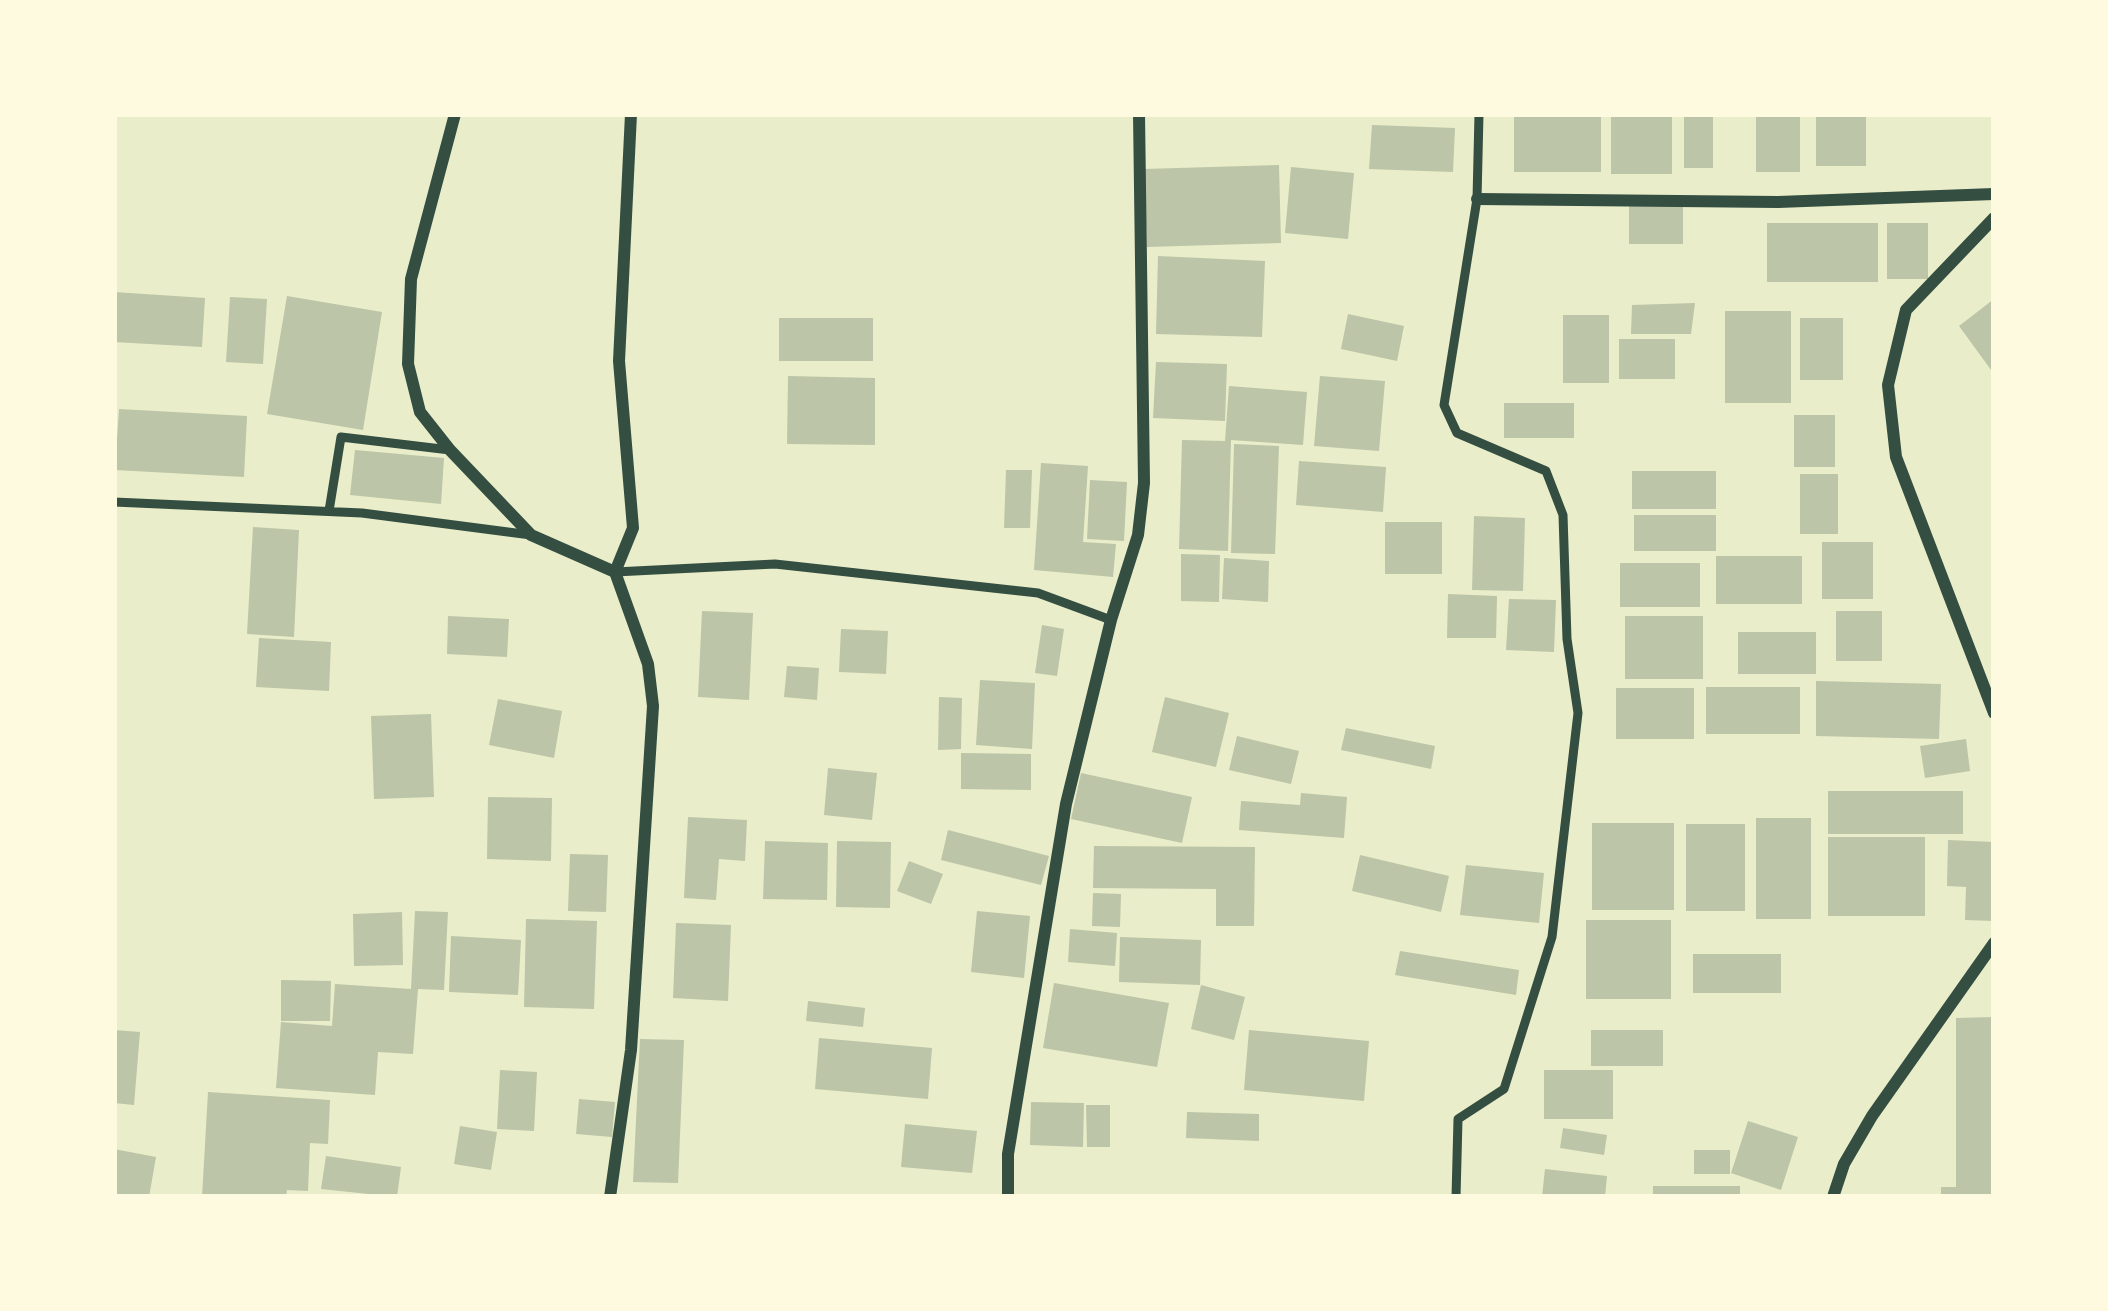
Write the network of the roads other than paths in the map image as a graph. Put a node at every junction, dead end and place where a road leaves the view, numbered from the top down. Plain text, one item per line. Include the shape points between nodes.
1 (455, 114) edge
2 (631, 114) edge
3 (1139, 114) edge
4 (1479, 114) edge
5 (1994, 194) edge
6 (1477, 199) junction
7 (1994, 218) edge
8 (450, 451) junction
9 (114, 502) edge
10 (329, 511) junction
11 (531, 535) junction
12 (615, 572) junction
13 (1111, 620) junction
14 (1994, 713) edge
15 (1994, 943) edge
16 (610, 1197) edge
17 (1008, 1197) edge
18 (1456, 1197) edge
19 (1833, 1197) edge

1 - 8 street via 411,278 408,364 420,412
2 - 12 street via 619,361 633,528
3 - 13 street via 1144,483 1138,535
4 - 6 lane
5 - 6 street
6 - 18 lane via 1444,405 1457,433 1546,471 1562,515 1578,712 1552,937 1504,1089 1458,1119
7 - 14 street via 1906,310 1888,385 1896,458
8 - 10 lane via 340,437
8 - 11 street
9 - 10 lane
10 - 11 lane
11 - 12 street
12 - 13 lane via 798,566 1038,593
12 - 16 street via 648,664 652,706 632,1050
13 - 17 street via 1066,803 1008,1154
15 - 19 street via 1872,1116

